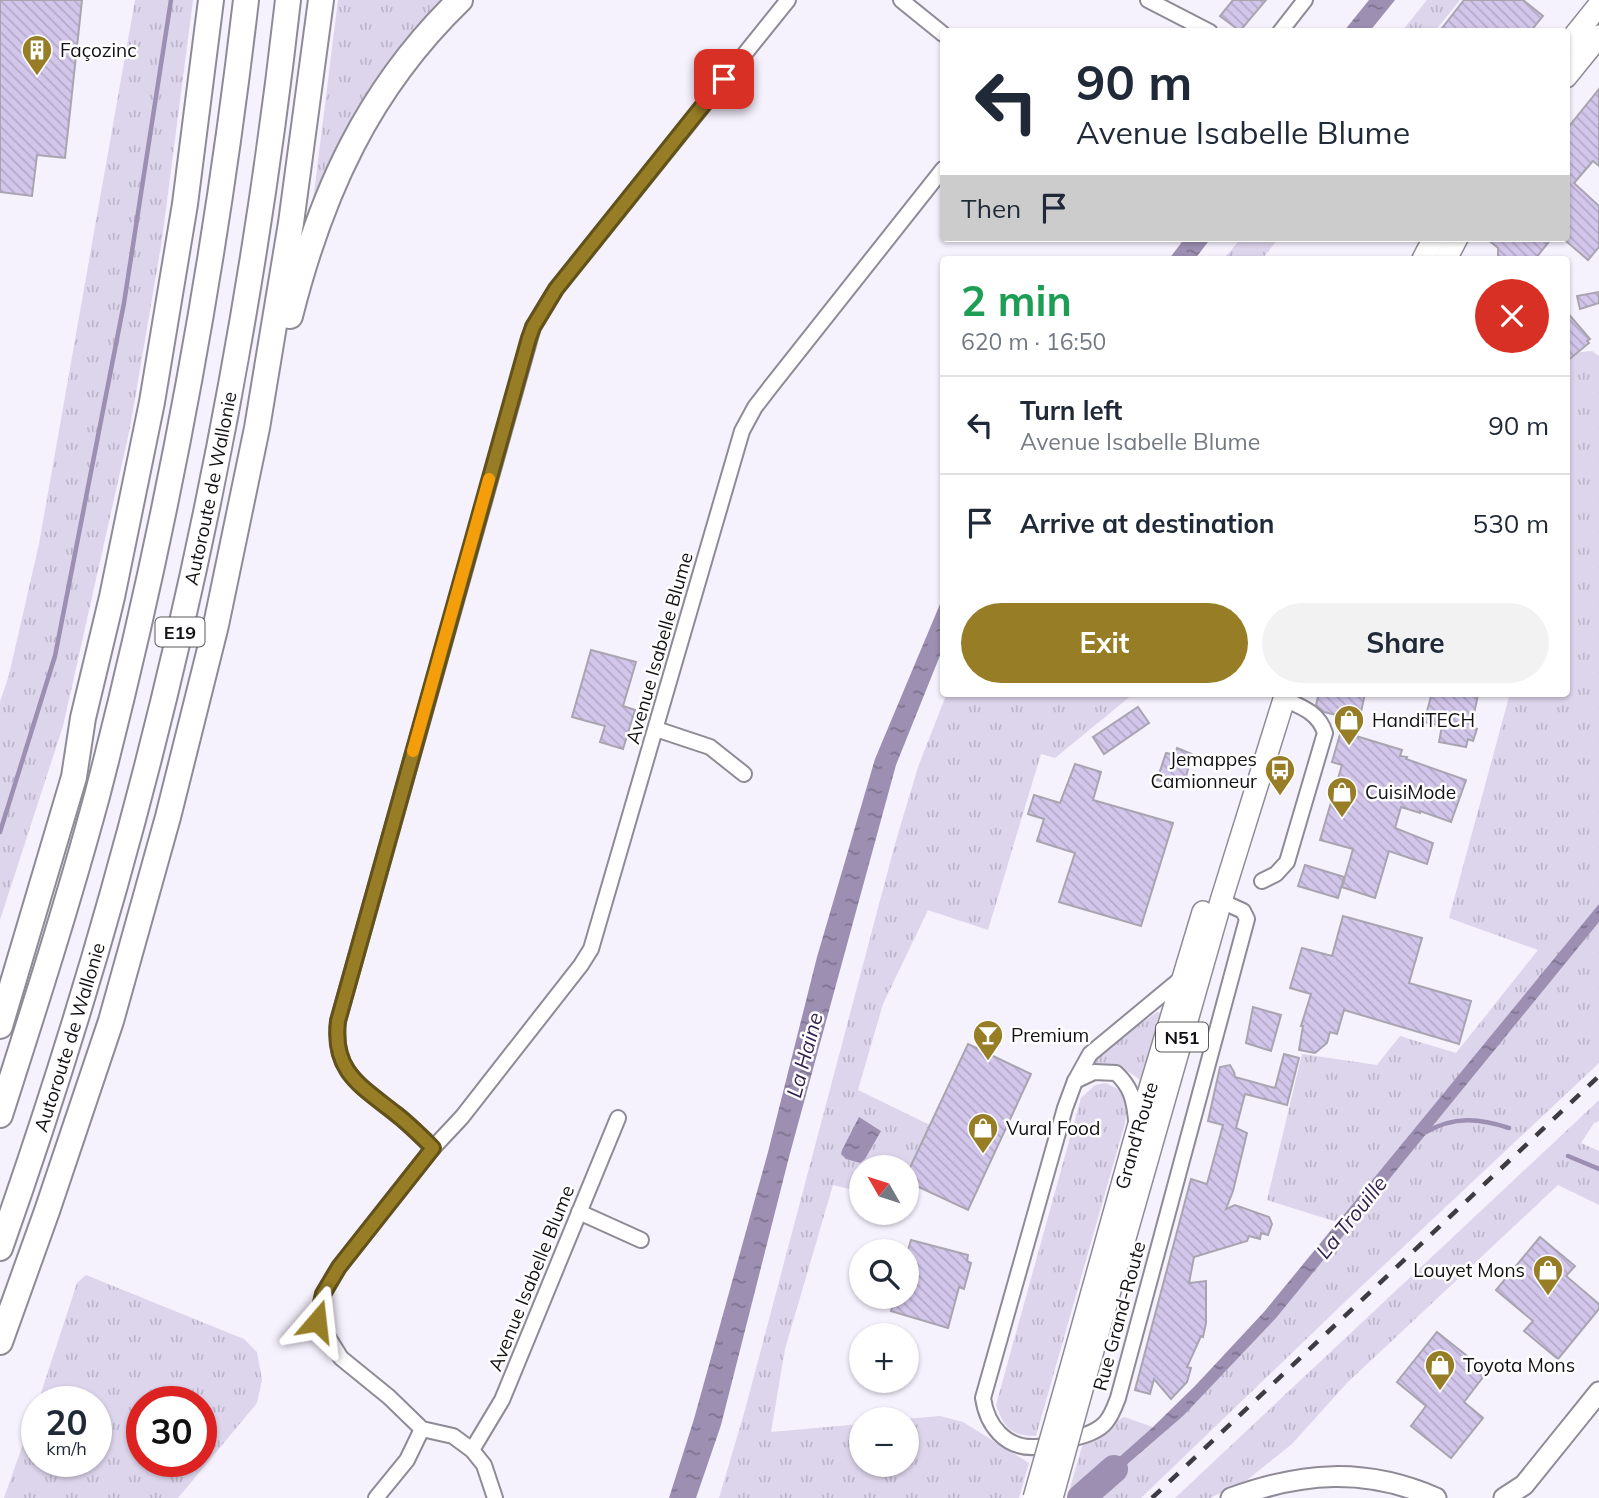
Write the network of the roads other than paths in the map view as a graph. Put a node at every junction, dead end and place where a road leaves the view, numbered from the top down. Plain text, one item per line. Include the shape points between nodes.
1 (211, 0) edge
2 (246, 0) edge
3 (288, 0) edge
4 (321, 0) edge
5 (460, 0) edge
6 (789, 0) edge
7 (901, 0) edge
8 (1148, 0) edge
9 (1306, 0) edge
10 (1599, 5) edge
11 (1288, 25) edge
12 (1202, 28) edge
13 (940, 32) edge
14 (1599, 36) edge
15 (1570, 41) edge
16 (1570, 72) edge
17 (940, 173) edge
18 (257, 428) junction
19 (1279, 697) edge
20 (1279, 697) edge
21 (1284, 697) edge
22 (83, 718) junction
23 (656, 729) junction
24 (744, 774) dead end
25 (1262, 881) dead end
26 (1221, 901) junction
27 (0, 973) edge
28 (1183, 977) junction
29 (0, 1026) edge
30 (1075, 1081) junction
31 (0, 1115) edge
32 (618, 1118) dead end
33 (1137, 1131) junction
34 (433, 1148) junction
35 (579, 1213) junction
36 (640, 1240) dead end
37 (0, 1248) edge
38 (0, 1342) edge
39 (1076, 1380) junction
40 (1596, 1400) edge
41 (422, 1429) junction
42 (472, 1450) junction
43 (1373, 1480) junction
44 (1269, 1484) junction
45 (1522, 1491) edge
46 (376, 1498) edge
47 (495, 1498) edge
48 (1034, 1498) edge
49 (1052, 1498) edge
50 (1231, 1498) edge
51 (1251, 1498) edge
52 (1406, 1498) edge
53 (1436, 1498) edge
54 (1504, 1498) edge

1 - 22 highway via 185,204 152,402
2 - 31 highway, E19 via 218,209 184,409 141,609 97,796
3 - 37 highway, Autoroute de Wallonie / E19 via 227,416 184,619 80,1010
4 - 18 highway
5 - 18 highway via 399,68 344,158 308,249
6 - 34 street via 556,289 533,327 525,352 338,1021 339,1053 352,1078
7 - 13 street
8 - 12 street
9 - 11 street
10 - 15 main road
14 - 16 main road
17 - 23 street, Avenue Isabelle Blume via 755,407 742,431
18 - 38 highway via 216,625 115,1009
19 - 26 main road, Grand'Route / N51
20 - 28 main road, Grand'Route / N51
21 - 25 street via 1307,709 1322,723 1325,733 1287,862
22 - 27 highway
22 - 29 highway via 74,777
23 - 24 street via 710,747
23 - 34 street, Avenue Isabelle Blume via 587,957
26 - 30 street, Rue Grand-Route via 1243,911 1247,919 1115,1405 1105,1424 1087,1435 1027,1447 997,1433 988,1422 983,1398
26 - 39 main road, Grand'Route / N51
28 - 30 street via 1090,1054
28 - 33 main road, Grand'Route / N51
30 - 33 street via 1094,1072 1116,1073 1128,1084 1134,1099
32 - 35 street, Avenue Isabelle Blume
33 - 39 main road, Grand'Route / N51
34 - 41 street, Avenue Isabelle Blume via 339,1267 323,1294 317,1321 341,1358
35 - 36 street
35 - 42 street, Avenue Isabelle Blume via 502,1400
39 - 48 main road, Grand'Route / N51, bridge
39 - 49 main road, Grand'Route / N51, bridge
40 - 45 street
41 - 42 street, Avenue Isabelle Blume via 453,1436
41 - 46 street via 407,1460
42 - 47 street via 484,1465
43 - 44 street via 1323,1476
43 - 52 street
43 - 53 street
44 - 50 street
44 - 51 street
45 - 54 street

